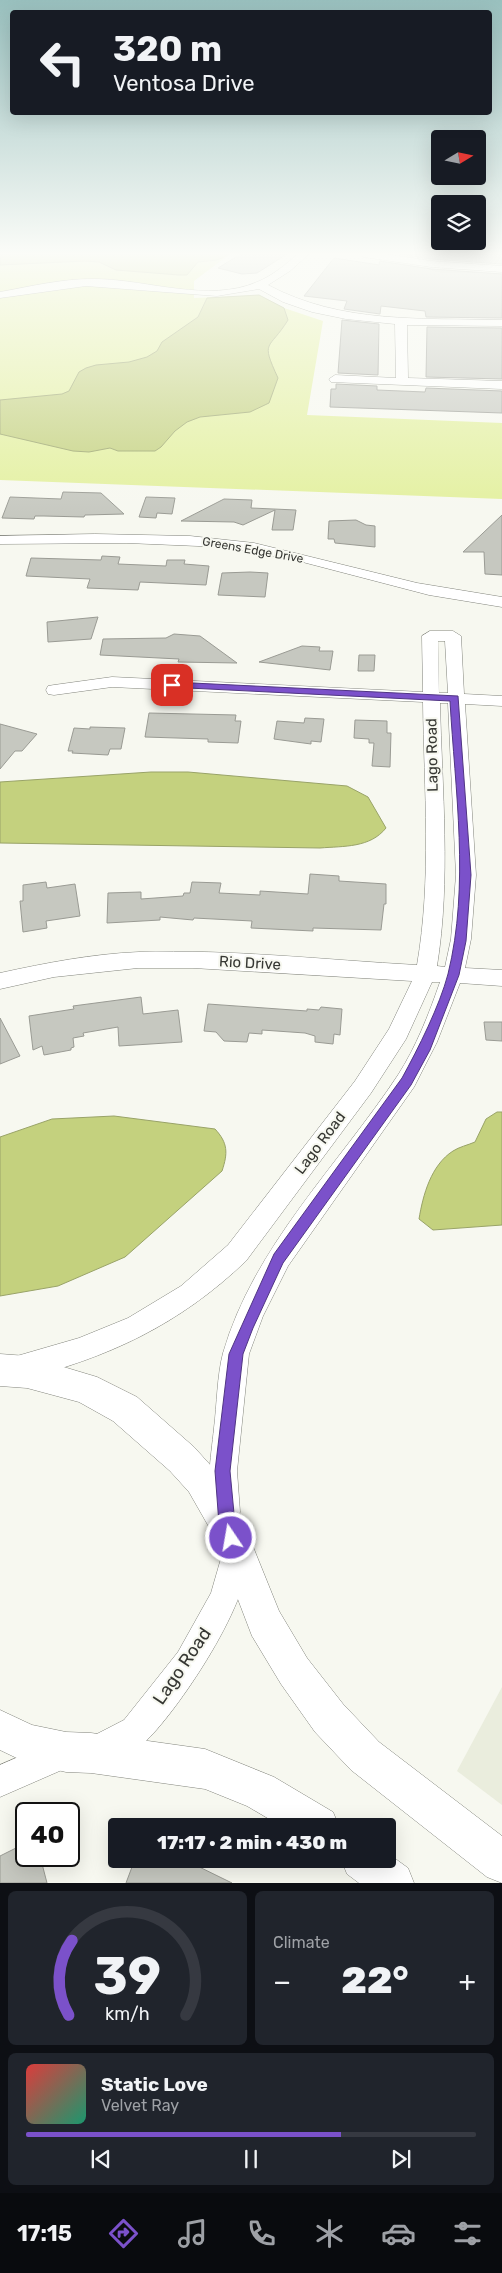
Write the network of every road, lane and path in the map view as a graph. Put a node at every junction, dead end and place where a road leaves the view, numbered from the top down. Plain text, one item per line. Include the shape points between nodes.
1 (401, 342) edge
2 (335, 379) dead end
3 (402, 382) junction
4 (502, 385) edge
5 (0, 540) edge
6 (502, 602) edge
7 (54, 690) dead end
8 (431, 697) junction
9 (454, 698) junction
10 (502, 701) edge
11 (426, 973) junction
12 (454, 975) junction
13 (502, 978) edge
14 (0, 981) edge
15 (3, 1370) edge
16 (231, 1538) junction
17 (0, 1729) edge
18 (78, 1753) junction
19 (0, 1781) edge
20 (306, 1818) edge
21 (502, 1862) edge
22 (373, 1868) edge
23 (392, 1883) edge

1 - 3 street
2 - 3 street
3 - 4 street
5 - 6 street, Greens Edge Drive via 100,536 201,540 308,558 416,588
7 - 8 street via 112,682
8 - 9 street
8 - 9 street, Lago Road via 430,636 452,636
8 - 11 street, Lago Road via 435,874 433,931
9 - 10 street
9 - 12 street, Lago Road via 466,875
11 - 12 street, Rio Drive
11 - 14 street, Rio Drive via 138,960 54,969
11 - 15 street, Lago Road via 398,1032 363,1087 237,1253 213,1277 146,1323 121,1335 50,1361
12 - 13 street, Rio Drive
12 - 16 street, Lago Road via 424,1050 406,1082 278,1258 252,1313 236,1354 222,1471
15 - 16 street via 27,1372 84,1388 125,1409 200,1480
16 - 18 street, Lago Road via 224,1598 189,1663 135,1731
16 - 21 street via 265,1623 294,1671 329,1718 365,1756
17 - 18 street via 27,1742
18 - 19 street, Lago Road
18 - 20 street via 163,1762 224,1776 260,1791
22 - 23 street

